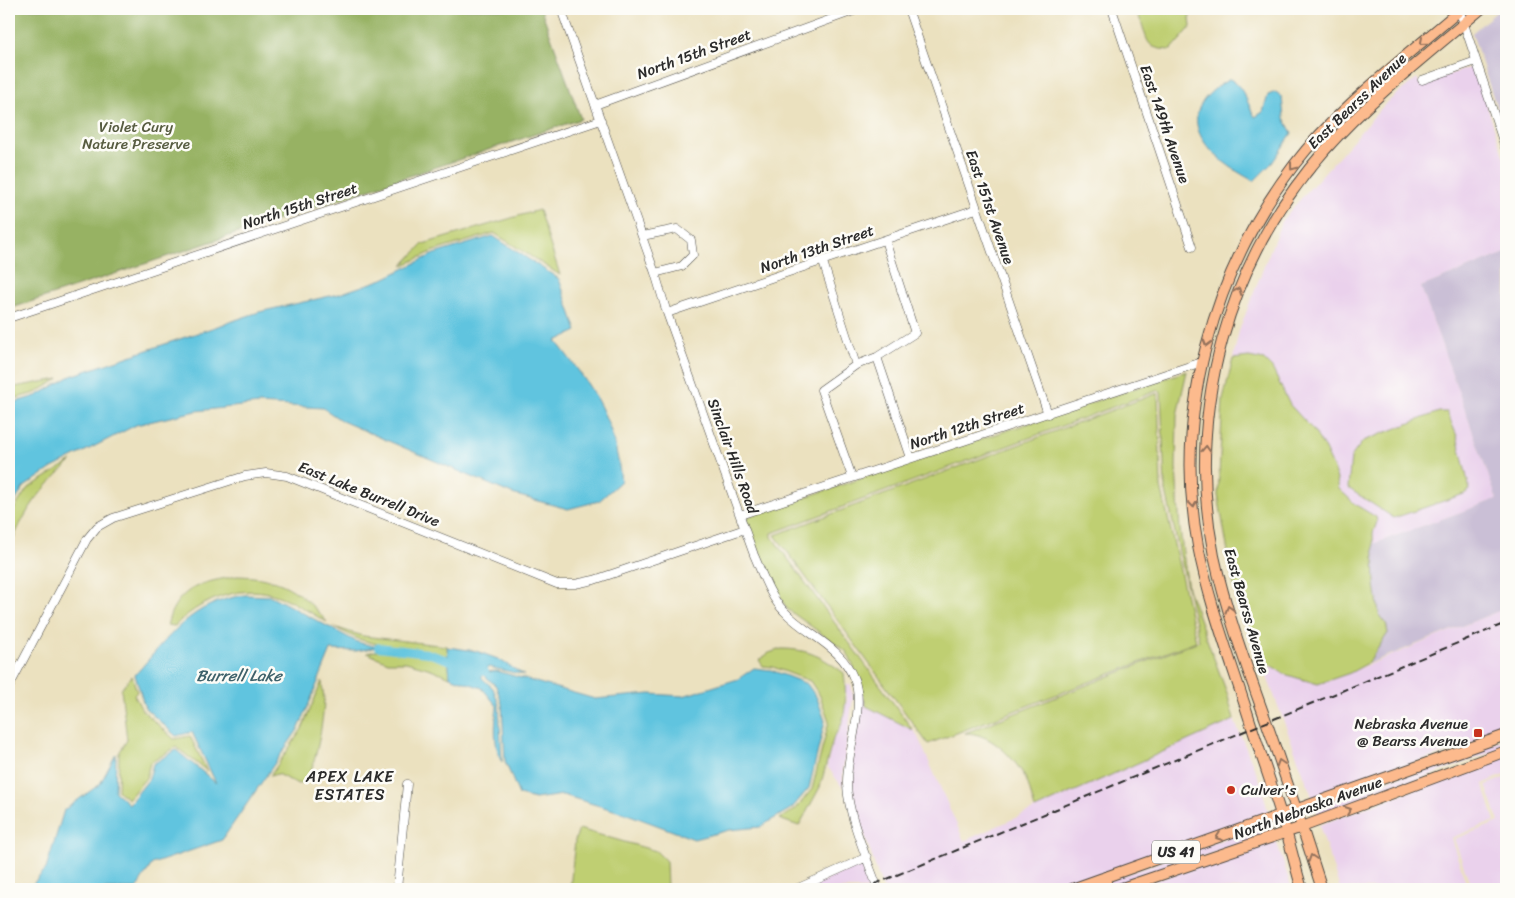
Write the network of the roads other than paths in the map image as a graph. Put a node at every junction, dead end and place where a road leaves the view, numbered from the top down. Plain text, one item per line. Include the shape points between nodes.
1 (561, 9) edge
2 (859, 9) edge
3 (908, 9) edge
4 (1112, 9) edge
5 (1460, 9) edge
6 (1481, 9) edge
7 (1464, 24) junction
8 (1476, 61) junction
9 (1422, 80) dead end
10 (595, 104) junction
11 (601, 120) junction
12 (1506, 150) edge
13 (976, 209) junction
14 (642, 236) junction
15 (886, 240) junction
16 (1192, 247) dead end
17 (823, 262) junction
18 (655, 273) junction
19 (666, 313) junction
20 (9, 318) edge
21 (878, 357) junction
22 (1202, 362) junction
23 (856, 364) junction
24 (1048, 414) junction
25 (911, 458) junction
26 (852, 477) junction
27 (740, 515) junction
28 (745, 529) junction
29 (9, 687) edge
30 (1506, 735) edge
31 (1506, 751) edge
32 (407, 784) dead end
33 (1296, 810) junction
34 (1281, 815) junction
35 (1302, 827) junction
36 (1287, 832) junction
37 (867, 857) junction
38 (1105, 877) junction
39 (397, 889) edge
40 (796, 889) edge
41 (878, 889) edge
42 (1072, 889) edge
43 (1100, 889) edge
44 (1119, 889) edge
45 (1302, 889) edge
46 (1322, 889) edge

1 - 10 street, Sinclair Hills Road
2 - 10 street, North 15th Street
3 - 13 street, East 151st Avenue
4 - 16 street, East 149th Avenue
5 - 7 street
5 -> 22 main road, East Bearss Avenue via 1335,119 1294,166 1264,208 1228,278
6 - 7 main road, East Bearss Avenue
7 - 8 street
33 -> 7 main road, East Bearss Avenue via 1227,604 1214,554 1205,459 1217,357 1245,272 1296,185 1345,129
8 - 9 street
8 - 12 street
10 - 11 street, Sinclair Hills Road
11 - 14 street, Sinclair Hills Road
11 - 20 street, North 15th Street
13 - 15 street, North 13th Street
13 - 24 street, East 151st Avenue
14 - 18 street, Sinclair Hills Road
14 - 18 street via 678,229 691,240 693,255 682,266
15 - 17 street, North 13th Street
15 - 21 street via 915,333
17 - 19 street, North 13th Street
17 - 23 street
18 - 19 street, Sinclair Hills Road
19 - 27 street, Sinclair Hills Road
21 - 23 street
21 - 25 street
22 - 24 street, North 12th Street
22 -> 34 main road, East Bearss Avenue via 1191,448 1192,498 1198,544 1207,587
23 - 26 street via 821,390
24 - 25 street, North 12th Street
25 - 26 street, North 12th Street
26 - 27 street, North 12th Street
27 - 28 street, Sinclair Hills Road
28 - 29 street, East Lake Burrell Drive via 594,580 557,584 287,476 266,473 245,476 113,518 97,527 87,539
28 - 37 street, Sinclair Hills Road via 766,582 784,611 836,651 855,681 857,698 847,786
30 - 33 main road, North Nebraska Avenue / US 41
35 -> 31 main road, North Nebraska Avenue / US 41
32 - 39 street
33 - 34 main road, North Nebraska Avenue / US 41
33 - 35 main road, East Bearss Avenue
34 - 36 main road, East Bearss Avenue
34 -> 38 main road, North Nebraska Avenue / US 41
35 - 36 main road, North Nebraska Avenue / US 41
46 -> 35 main road, East Bearss Avenue
36 - 44 main road, North Nebraska Avenue / US 41
36 - 45 main road, East Bearss Avenue
37 - 40 street
37 - 41 street, Sinclair Hills Road
38 - 42 main road, North Nebraska Avenue / US 41
38 - 43 main road via 1106,882

